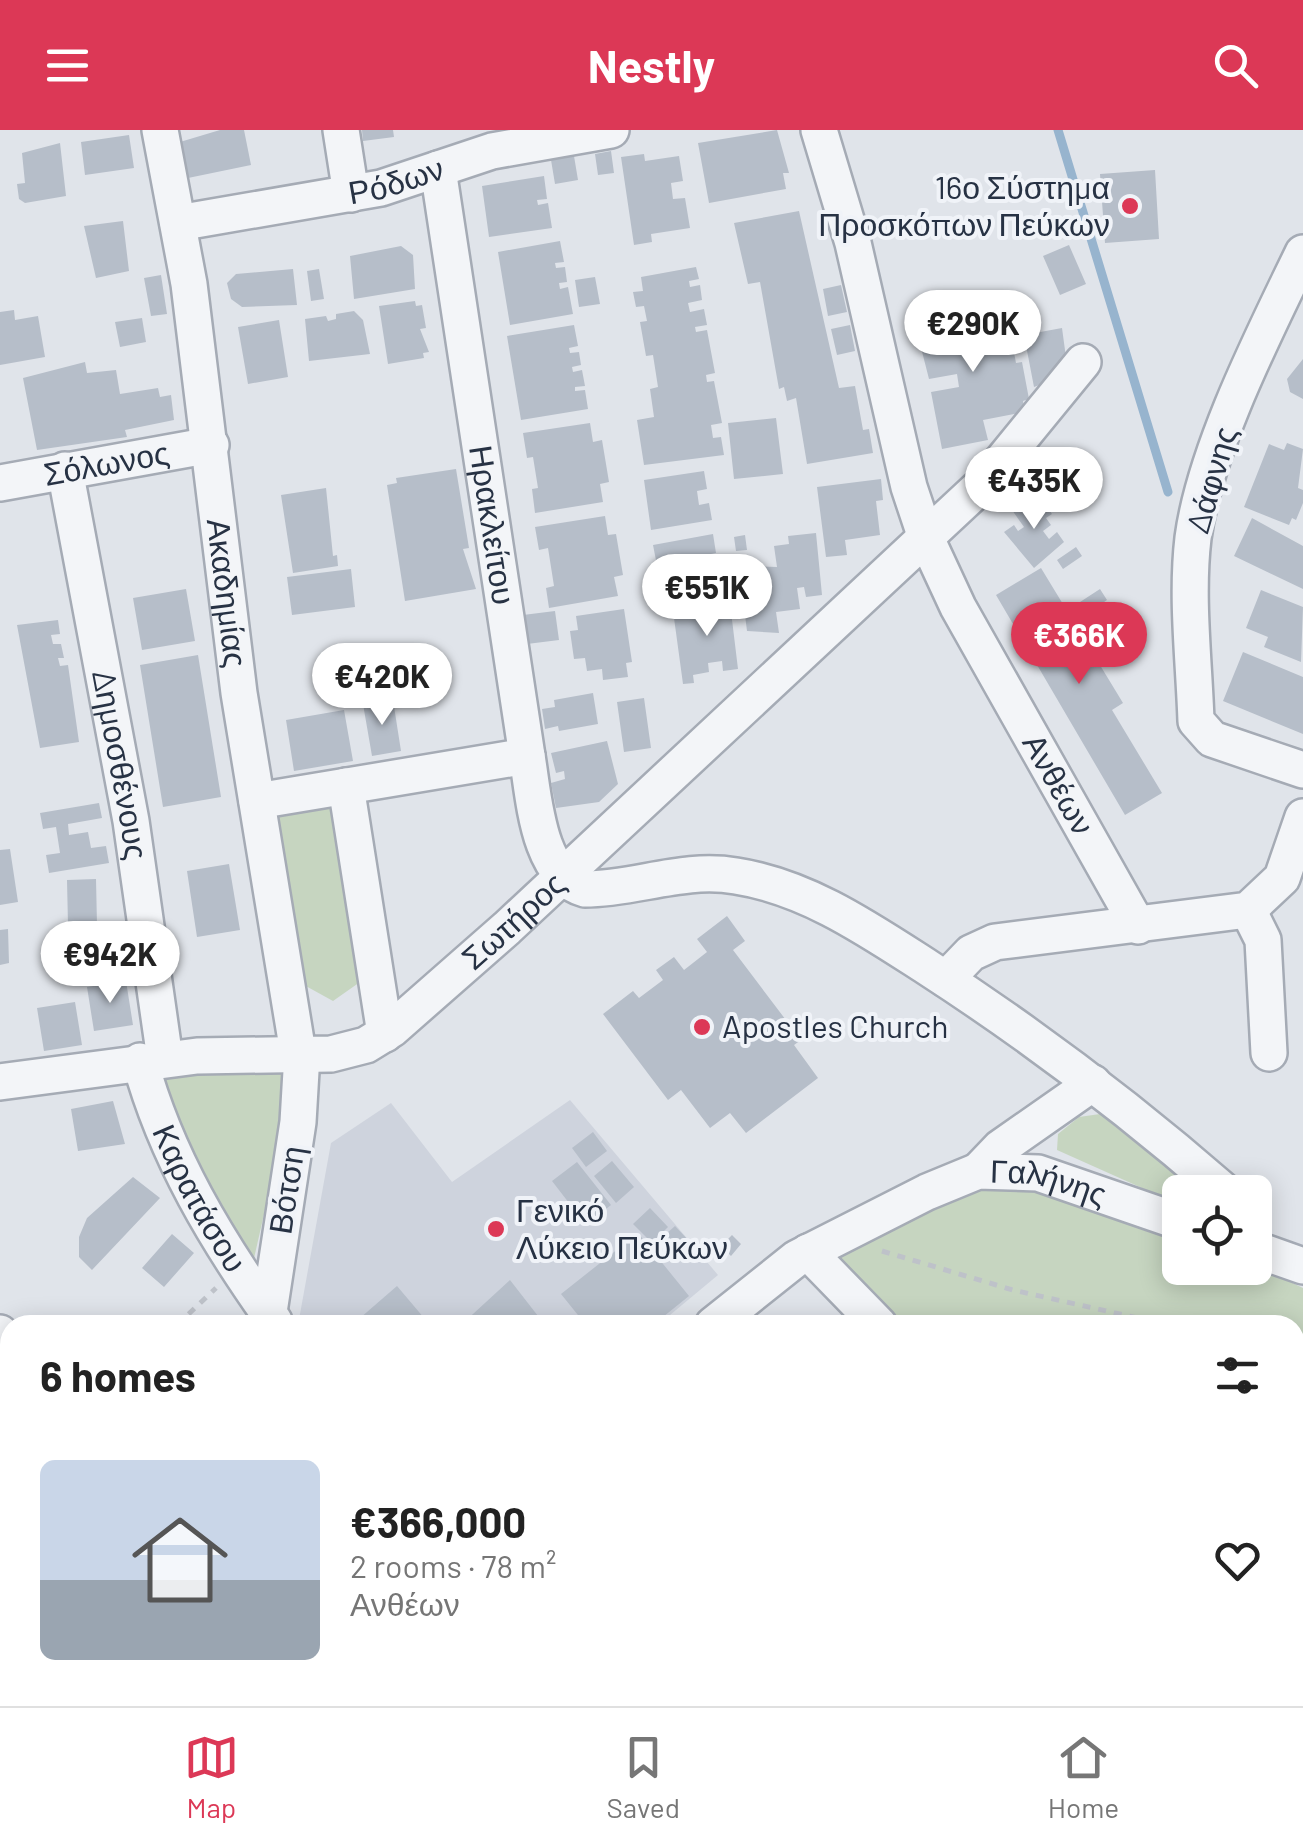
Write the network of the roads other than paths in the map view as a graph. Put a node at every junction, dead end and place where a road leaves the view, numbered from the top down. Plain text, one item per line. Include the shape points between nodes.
1 (160, 130) edge
2 (341, 130) edge
3 (611, 130) edge
4 (819, 130) edge
5 (438, 169) junction
6 (351, 194) junction
7 (178, 223) junction
8 (1303, 253) edge
9 (1082, 362) dead end
10 (211, 445) junction
11 (65, 470) junction
12 (0, 483) edge
13 (926, 538) junction
14 (527, 756) junction
15 (1303, 770) edge
16 (346, 786) junction
17 (257, 801) junction
18 (1303, 817) edge
19 (563, 875) junction
20 (1248, 910) junction
21 (1138, 926) junction
22 (946, 979) junction
23 (385, 1034) junction
24 (299, 1054) junction
25 (1269, 1054) dead end
26 (152, 1060) junction
27 (0, 1082) edge
28 (1092, 1083) junction
29 (978, 1171) junction
30 (1204, 1175) edge
31 (1162, 1216) edge
32 (808, 1252) junction
33 (266, 1315) edge
34 (271, 1315) edge
35 (725, 1315) edge
36 (869, 1315) edge

1 - 7 street, Ακαδημίας
2 - 6 street
3 - 5 street, Ρόδων via 492,151
4 - 13 street, Ανθέων
5 - 6 street, Ρόδων
5 - 14 street, Ηρακλείτου
6 - 7 street, Ρόδων
7 - 10 street, Ακαδημίας
8 - 15 street, Δάφνης via 1222,440 1196,519 1192,564 1196,721 1212,739
9 - 13 street, Σωτήρος via 984,483
10 - 11 street, Σόλωνος
10 - 17 street, Ακαδημίας
11 - 12 street, Σόλωνος
11 - 26 street, Δημοσθένους via 126,788
13 - 19 street, Σωτήρος
13 - 21 street, Ανθέων via 958,607
14 - 16 street
14 - 19 street, Ηρακλείτου via 542,833
16 - 17 street
16 - 23 street
17 - 24 street, Ακαδημίας
18 - 20 street via 1282,878
19 - 22 street via 585,890 694,873 759,881 840,913
19 - 23 street, Σωτήρος
20 - 21 street
20 - 25 street via 1264,950
21 - 22 street via 995,942 971,953
22 - 28 street
23 - 24 street, Σωτήρος via 350,1050
24 - 26 street, Σωτήρος
24 - 34 street, Βότση via 298,1122
26 - 27 street, Σωτήρος
26 - 33 street, Καρατάσου via 164,1134
28 - 29 street
28 - 30 street
29 - 31 street, Γαλήνης via 1038,1173
29 - 32 street, Γαλήνης
32 - 35 street, Γαλήνης
32 - 36 street

